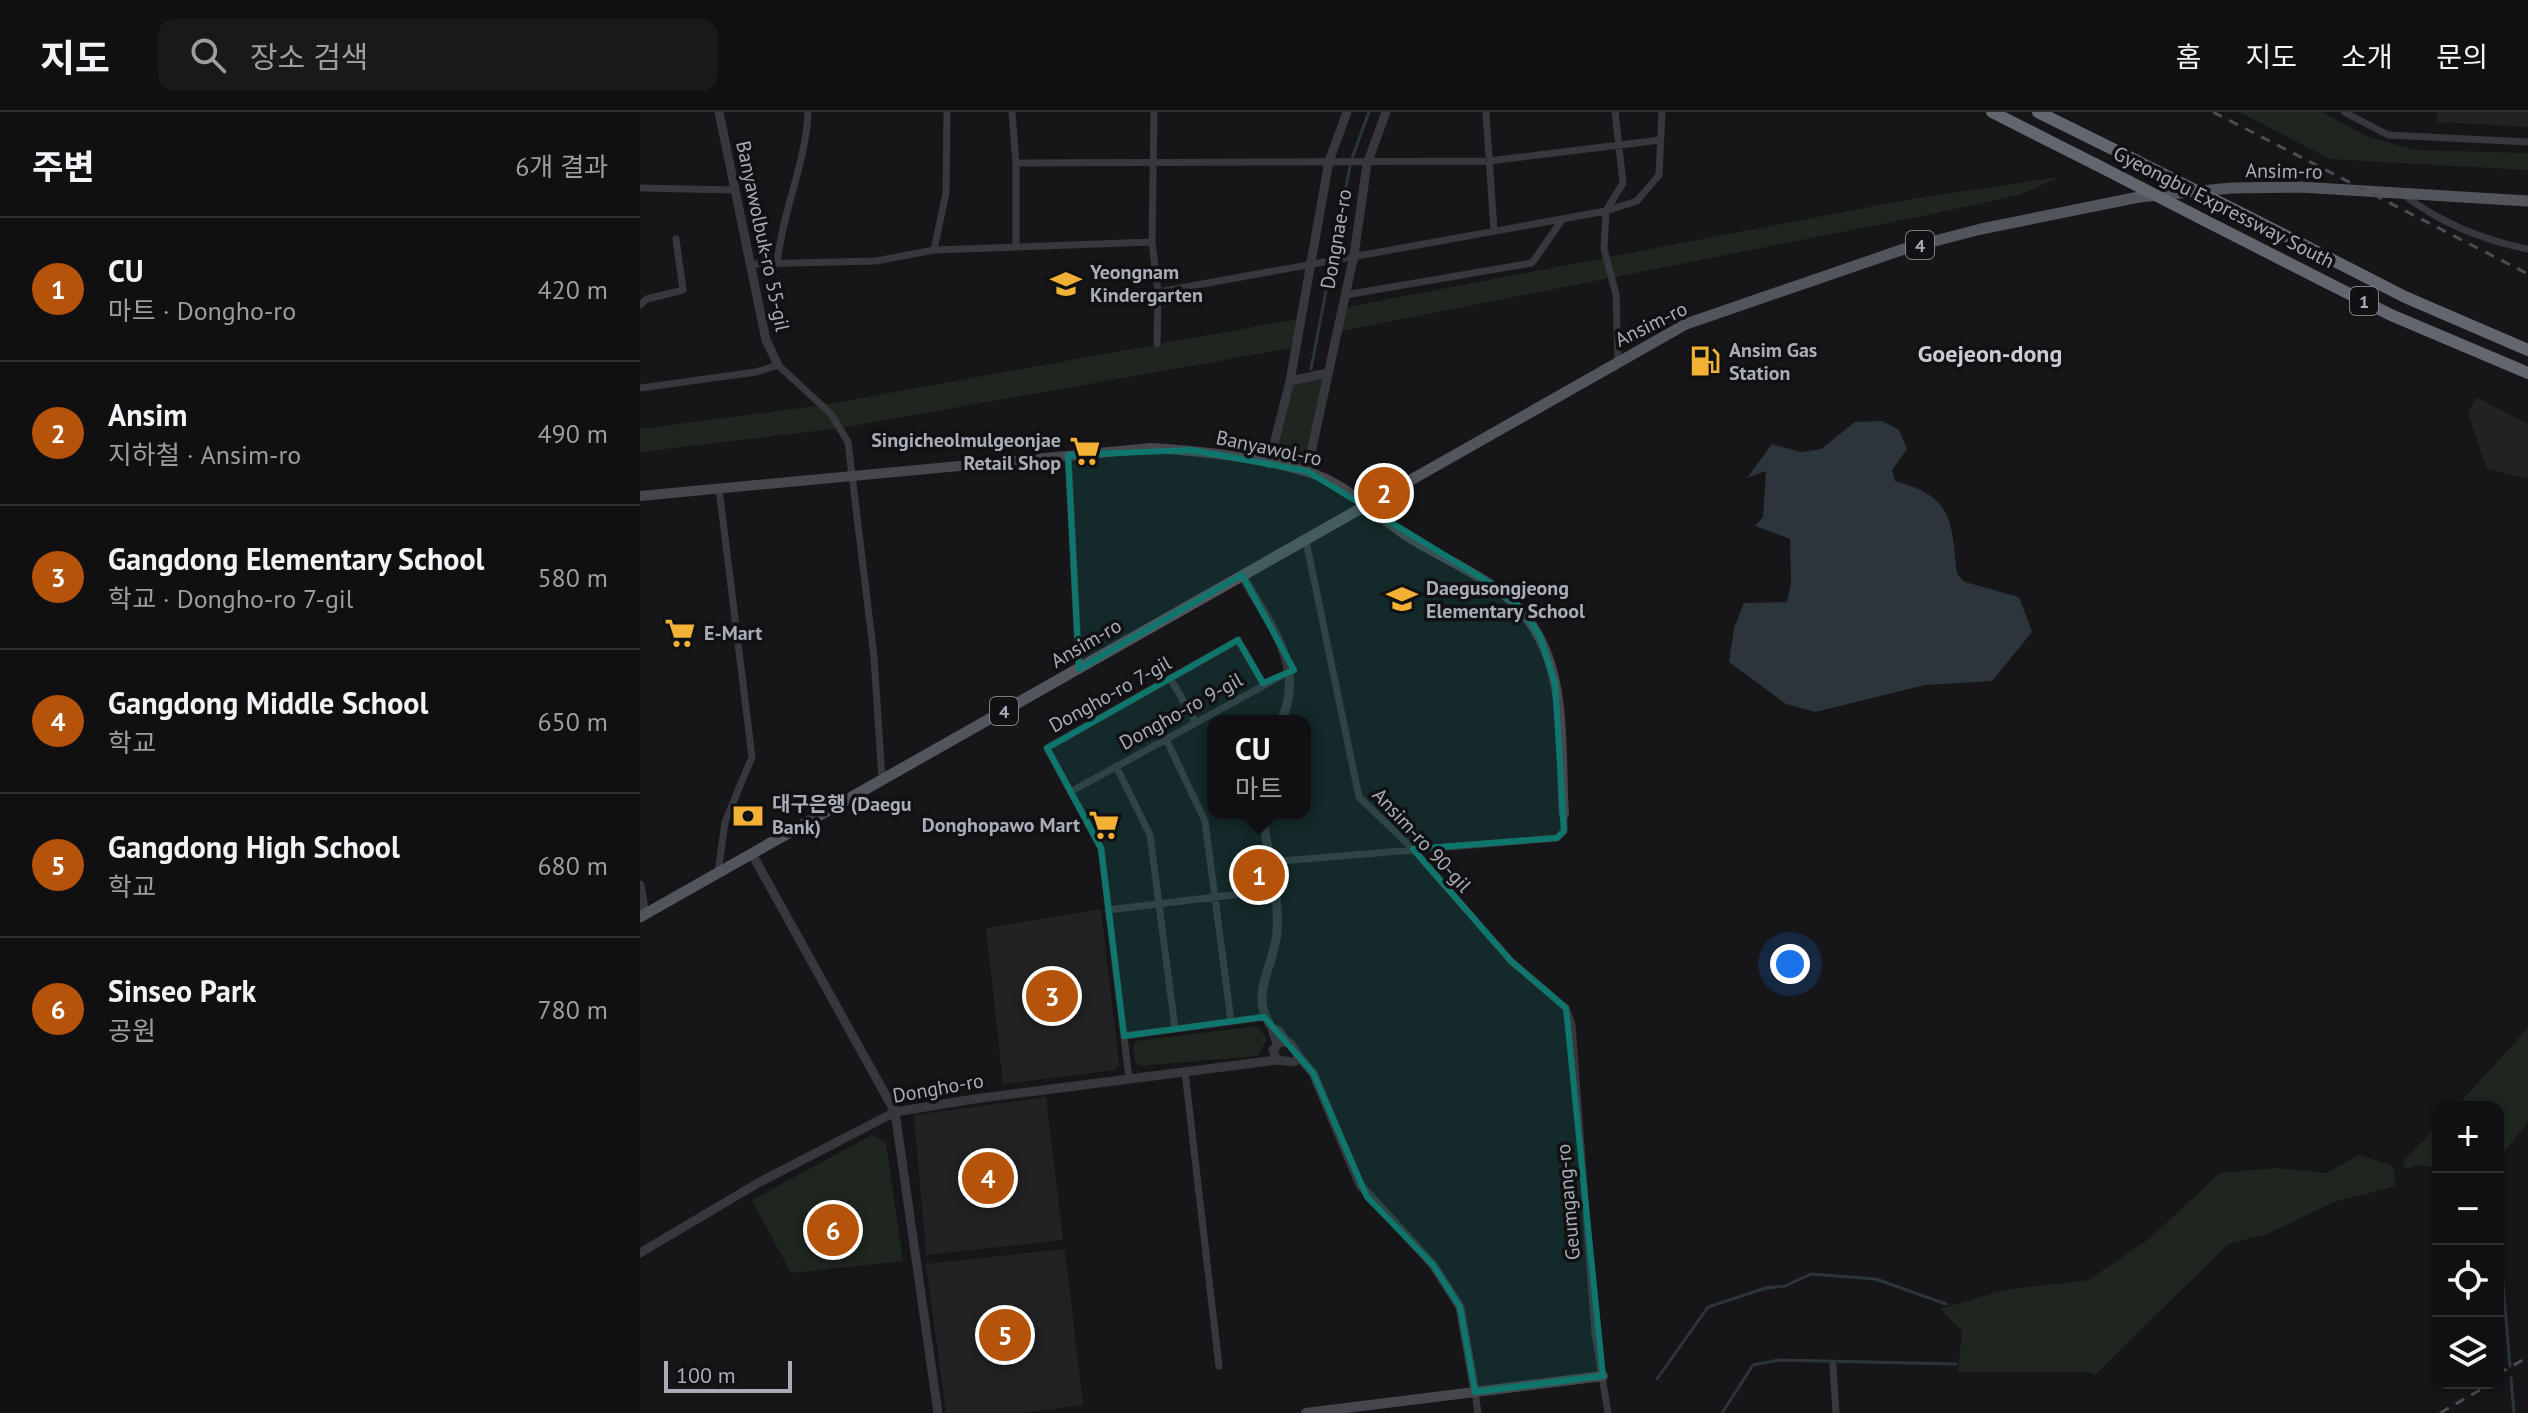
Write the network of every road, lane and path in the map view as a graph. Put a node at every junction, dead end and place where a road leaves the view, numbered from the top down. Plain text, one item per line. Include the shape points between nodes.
1 (719, 112) edge
2 (808, 112) edge
3 (947, 112) edge
4 (1012, 112) edge
5 (1154, 112) edge
6 (1347, 112) edge
7 (1386, 112) edge
8 (1486, 112) edge
9 (1615, 112) edge
10 (1662, 112) edge
11 (1992, 112) edge
12 (2038, 112) edge
13 (2344, 112) edge
14 (1660, 140) junction
15 (2528, 142) edge
16 (1618, 145) junction
17 (1329, 161) junction
18 (1368, 161) junction
19 (1489, 161) junction
20 (1154, 162) junction
21 (1016, 163) junction
22 (640, 188) edge
23 (735, 190) junction
24 (2402, 194) junction
25 (2528, 201) edge
26 (1606, 211) junction
27 (1562, 219) junction
28 (1494, 231) junction
29 (676, 239) dead end
30 (1152, 242) junction
31 (1016, 245) junction
32 (2528, 249) edge
33 (934, 250) junction
34 (1354, 255) junction
35 (1311, 263) junction
36 (751, 264) junction
37 (777, 264) junction
38 (1158, 292) junction
39 (1345, 295) junction
40 (640, 305) edge
41 (1157, 344) dead end
42 (2528, 350) edge
43 (1618, 360) junction
44 (778, 365) junction
45 (1328, 373) junction
46 (2528, 373) edge
47 (1290, 381) junction
48 (640, 388) edge
49 (1068, 455) junction
50 (1269, 464) junction
51 (1307, 471) junction
52 (852, 476) junction
53 (719, 488) junction
54 (640, 496) edge
55 (1367, 504) junction
56 (1306, 541) junction
57 (1242, 575) junction
58 (1079, 669) junction
59 (1290, 671) junction
60 (1170, 678) junction
61 (1263, 683) junction
62 (1214, 711) junction
63 (1216, 715) edge
64 (1284, 715) edge
65 (1195, 721) junction
66 (1166, 739) junction
67 (1116, 766) junction
68 (882, 779) junction
69 (1072, 791) junction
70 (1564, 814) joint
71 (1263, 819) edge
72 (1413, 849) junction
73 (752, 854) junction
74 (1269, 862) junction
75 (718, 874) junction
76 (640, 885) edge
77 (1273, 890) junction
78 (1215, 897) junction
79 (1160, 904) junction
80 (1108, 910) junction
81 (642, 916) edge
82 (1264, 1017) junction
83 (1231, 1021) junction
84 (1572, 1025) joint
85 (1175, 1028) junction
86 (1124, 1036) junction
87 (1282, 1043) junction
88 (1300, 1058) junction
89 (1277, 1060) junction
90 (1185, 1072) junction
91 (1129, 1078) junction
92 (895, 1112) junction
93 (640, 1253) edge
94 (1219, 1366) dead end
95 (1833, 1366) dead end
96 (1603, 1376) junction
97 (1475, 1392) junction
98 (938, 1413) edge
99 (1306, 1413) edge
100 (1478, 1413) edge
101 (1608, 1413) edge
102 (1836, 1413) edge

1 - 23 street, Banyawolbuk-ro 55-gil
2 - 37 street
3 - 33 street via 946,193
4 - 21 street
5 - 20 street
6 - 17 street
7 - 18 street, Dongnae-ro
8 - 19 street
9 - 16 street
10 - 14 street
11 - 46 highway, Gyeongbu Expressway South / 1, bridge via 2391,315
12 - 42 highway, 1, bridge via 2405,297
13 - 15 street via 2388,135
14 - 16 street
14 - 26 street via 1659,175 1637,201
16 - 19 street
16 - 26 street via 1623,183
17 - 18 street
17 - 20 street
17 - 35 street
18 - 19 street
18 - 34 street, Dongnae-ro
19 - 28 street
20 - 21 street
20 - 30 street
21 - 31 street
22 - 23 street
23 - 36 street, Banyawolbuk-ro 55-gil
24 - 25 main road, Ansim-ro / 4
24 - 32 street via 2485,240
24 - 43 main road, Ansim-ro / 4 via 2232,188 2089,205 1890,254 1686,324
26 - 27 street
26 - 43 street via 1604,249 1616,294
27 - 28 street
27 - 39 street via 1532,263
28 - 34 street
29 - 40 street via 683,290
30 - 31 street
30 - 38 street
31 - 33 street
33 - 37 street via 876,261
34 - 35 street
34 - 39 street, Dongnae-ro
35 - 38 street
35 - 47 street
36 - 37 street
36 - 44 street, Banyawolbuk-ro 55-gil via 766,340
38 - 41 street
39 - 45 street, Dongnae-ro
43 - 55 main road, Ansim-ro / 4
44 - 48 street
44 - 52 street via 840,424
45 - 47 street
45 - 51 street, Dongnae-ro
47 - 50 street
49 - 50 main road, Banyawol-ro via 1151,448
49 - 52 main road, Banyawol-ro
49 - 58 street
50 - 51 main road, Banyawol-ro
51 - 55 main road, Banyawol-ro
52 - 53 main road, Banyawol-ro
52 - 68 street via 874,657
53 - 54 main road, Banyawol-ro
53 - 75 street via 752,757 725,822
55 - 56 main road, Ansim-ro / 4
55 - 70 main road, Banyawol-ro via 1404,534 1492,584 1523,610 1540,636 1555,683
56 - 57 main road, Ansim-ro / 4
56 - 72 street, Ansim-ro 90-gil via 1354,784 1366,806
57 - 58 main road, Ansim-ro / 4
57 - 59 street
58 - 68 main road, Ansim-ro / 4
59 - 61 street, Dongho-ro 9-gil
59 - 64 street
60 - 61 street, Dongho-ro 7-gil via 1238,640
60 - 65 street
60 - 69 street, Dongho-ro 7-gil via 1047,748
61 - 62 street, Dongho-ro 9-gil
62 - 63 street
62 - 65 street, Dongho-ro 9-gil
65 - 66 street, Dongho-ro 9-gil
66 - 67 street, Dongho-ro 9-gil
66 - 78 street via 1205,821
67 - 69 street
67 - 79 street, Dongho-ro 9-gil via 1150,835
68 - 73 main road, Ansim-ro / 4
69 - 80 street, Dongho-ro 7-gil via 1101,848
70 - 72 street via 1564,831 1557,838
71 - 74 street
72 - 74 street
72 - 84 street, Ansim-ro 90-gil via 1511,961 1566,1008
73 - 75 main road, Ansim-ro / 4
73 - 92 street
74 - 77 street
75 - 81 main road, Ansim-ro / 4
76 - 81 street, Ansim-ro
77 - 78 street
77 - 82 street via 1277,933 1260,989
78 - 79 street
78 - 83 street
79 - 80 street
79 - 85 street, Dongho-ro 9-gil
80 - 86 street, Dongho-ro 7-gil
82 - 83 street
82 - 87 street via 1279,1031
83 - 85 street
84 - 96 street, Geumgang-ro via 1595,1334
85 - 86 street
86 - 91 street, Dongho-ro 7-gil
87 - 88 street
87 - 89 street via 1273,1050
88 - 89 street, Dongho-ro
88 - 97 street via 1313,1073 1367,1197 1433,1265 1460,1307
89 - 90 street, Dongho-ro
90 - 91 street, Dongho-ro
90 - 94 street
91 - 92 street, Dongho-ro
92 - 93 street, Dongho-ro via 758,1183
92 - 98 street
95 - 102 street
96 - 97 main road
96 - 101 street, Geumgang-ro
97 - 99 main road
97 - 100 street

